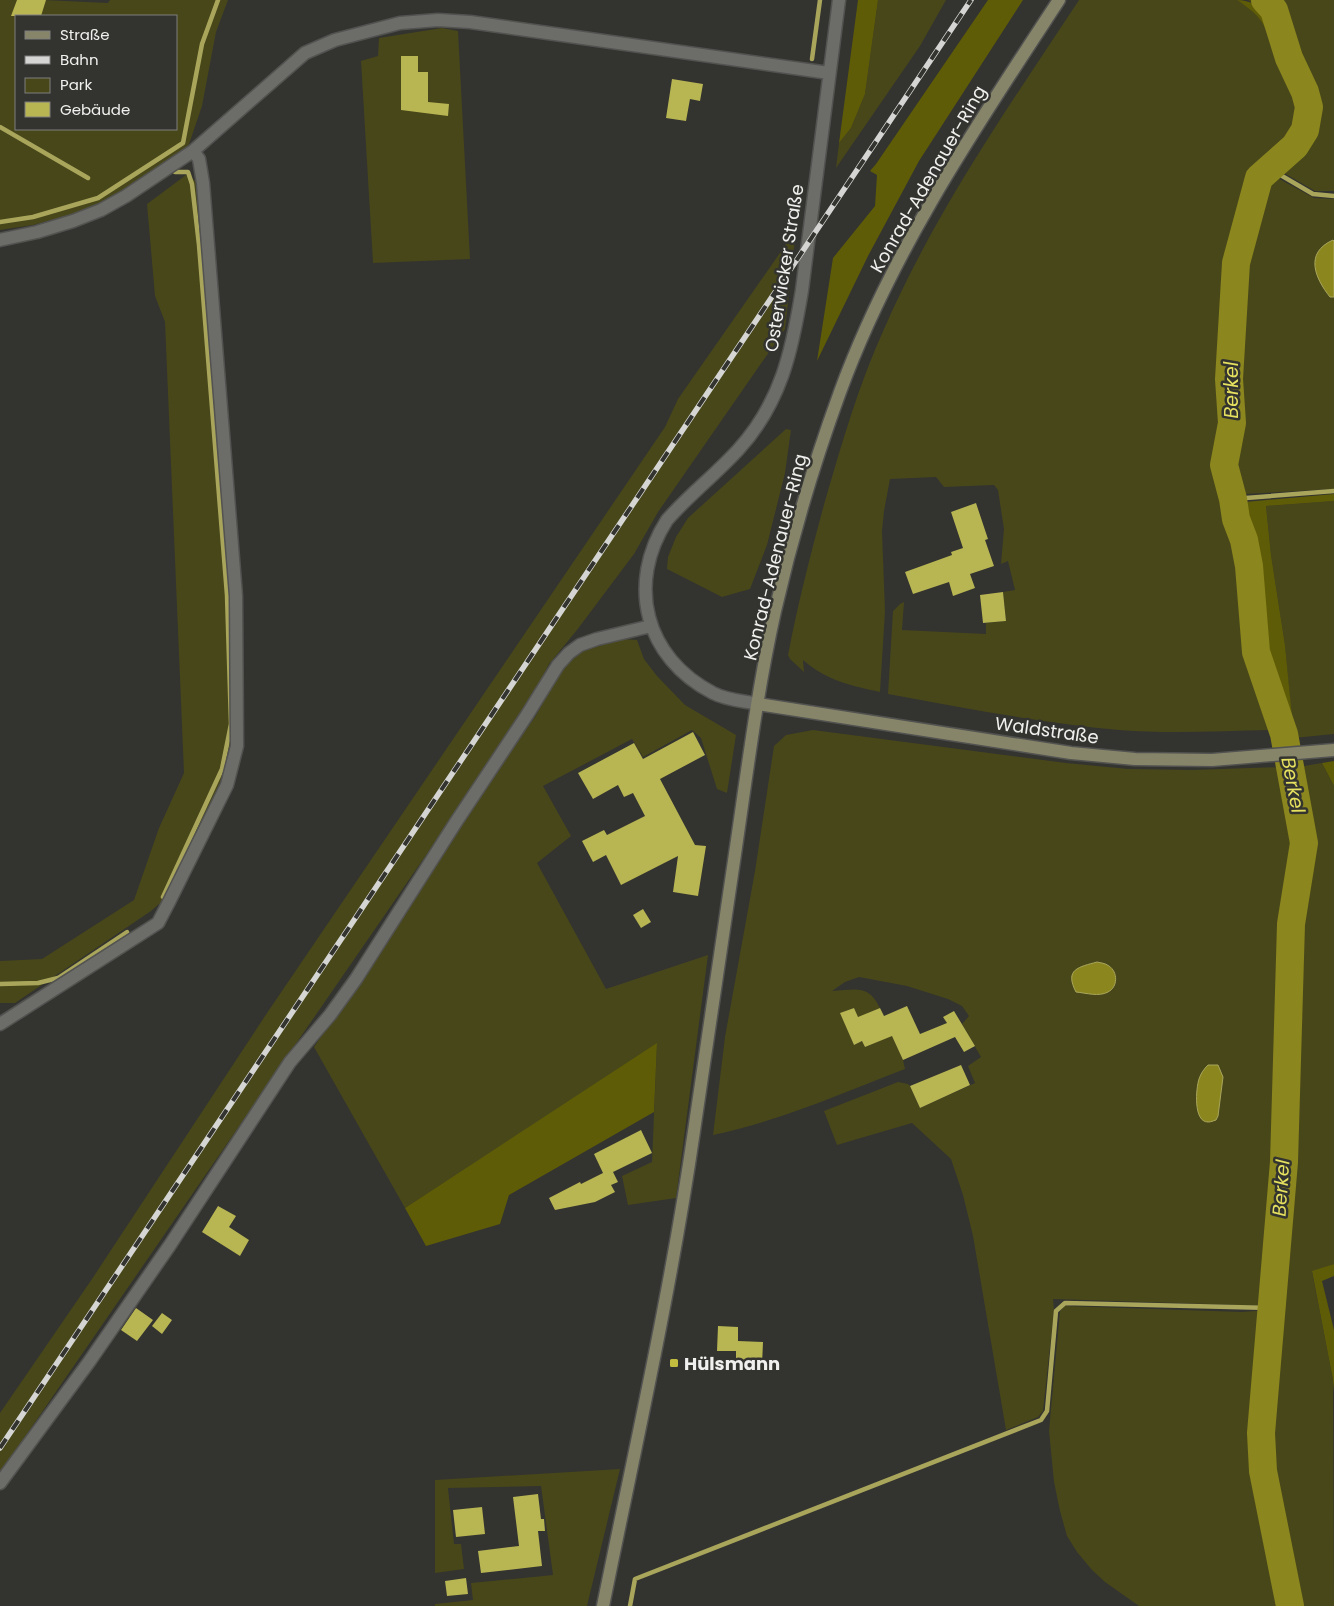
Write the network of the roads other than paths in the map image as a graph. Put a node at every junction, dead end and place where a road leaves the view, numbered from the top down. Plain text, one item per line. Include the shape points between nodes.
1 (839, 0) edge
2 (1059, 0) edge
3 (830, 73) junction
4 (193, 151) junction
5 (0, 240) edge
6 (651, 626) junction
7 (758, 704) junction
8 (1334, 750) edge
9 (0, 1024) edge
10 (0, 1483) edge
11 (603, 1606) edge

1 - 3 street, Osterwicker Straße
2 - 7 main road, Konrad-Adenauer-Ring via 970,134 916,227 868,322 813,470 775,612
3 - 4 street via 470,22 438,20 400,24 335,40 305,53
3 - 6 street, Osterwicker Straße via 802,290 790,354 774,396 752,432 660,531 650,555 645,583
4 - 5 street via 102,210 37,232
4 - 9 street via 199,159 203,183 236,596 237,746 227,785 158,923
6 - 7 street, Osterwicker Straße via 671,661 688,677 723,698
6 - 10 street via 580,645 558,665 356,979 290,1062 170,1245
7 - 8 main road, Waldstraße via 1090,755 1212,760
7 - 11 main road, Konrad-Adenauer-Ring via 674,1254

